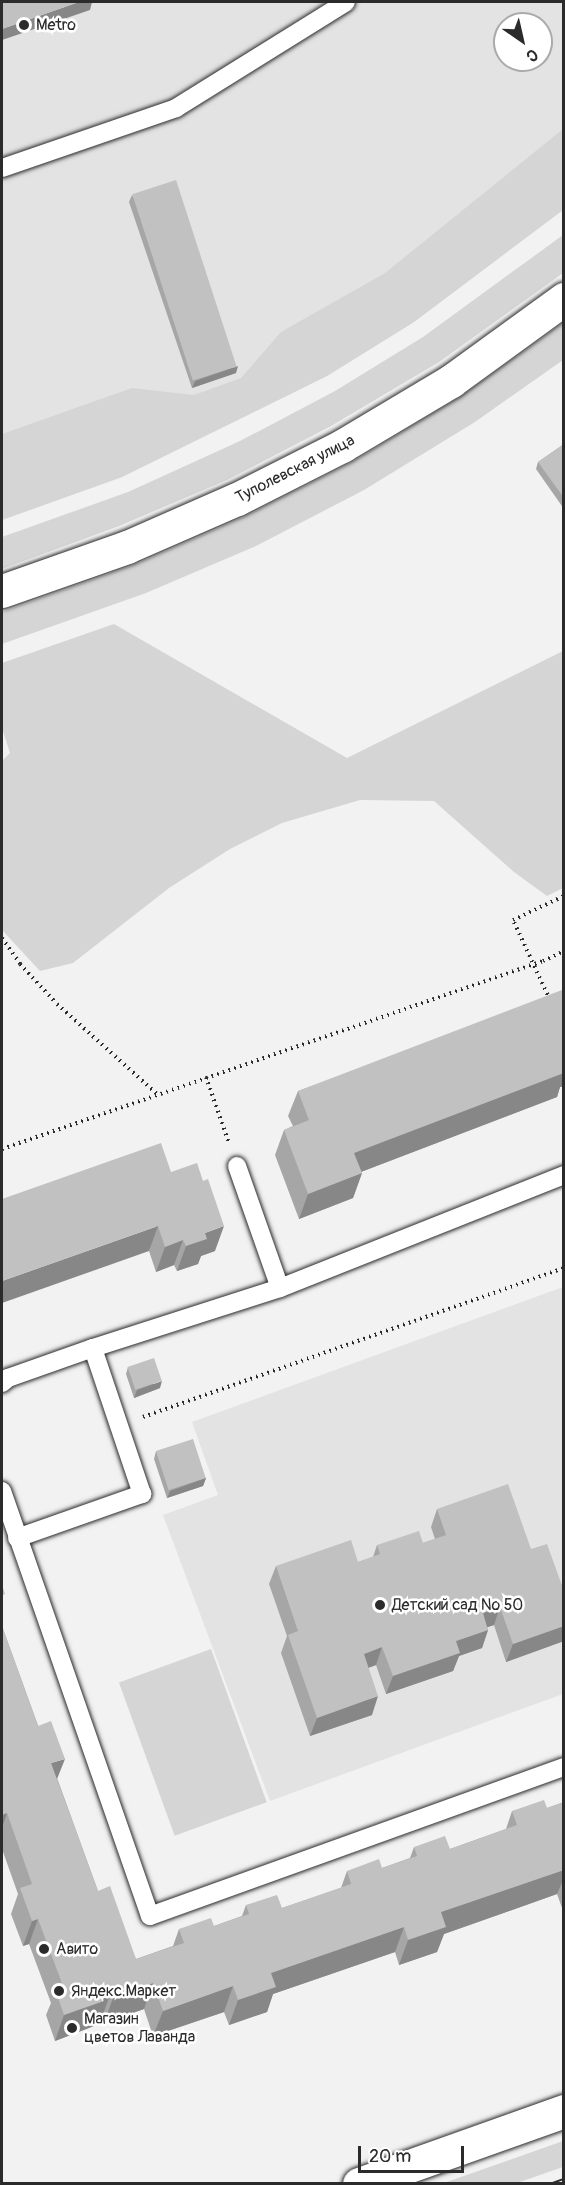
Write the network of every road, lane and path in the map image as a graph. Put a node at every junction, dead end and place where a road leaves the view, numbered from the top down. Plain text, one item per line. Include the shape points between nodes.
1 (346, 2) edge
2 (2, 168) edge
3 (564, 299) edge
4 (2, 591) edge
5 (564, 896) edge
6 (2, 938) edge
7 (564, 951) edge
8 (533, 964) junction
9 (554, 1006) edge
10 (206, 1077) junction
11 (157, 1094) junction
12 (2, 1149) edge
13 (237, 1166) joint
14 (564, 1175) edge
15 (564, 1268) edge
16 (280, 1288) junction
17 (93, 1348) junction
18 (2, 1383) edge
19 (119, 1426) junction
20 (2, 1491) edge
21 (17, 1538) junction
22 (564, 1767) edge
23 (564, 2111) edge
24 (359, 2184) edge

1 - 2 lane via 176,108
3 - 4 street, Туполевская улица via 451,381 342,446 237,499 127,547
5 - 8 path via 513,920
6 - 11 path via 57,1004
7 - 8 path
8 - 9 path
8 - 10 path
10 - 11 path
10 - 13 path
11 - 12 path
13 - 16 lane
14 - 16 lane
15 - 19 path
16 - 17 lane
17 - 18 lane
17 - 19 lane
19 - 21 lane via 142,1494
20 - 21 lane
21 - 22 lane via 150,1917
23 - 24 street

